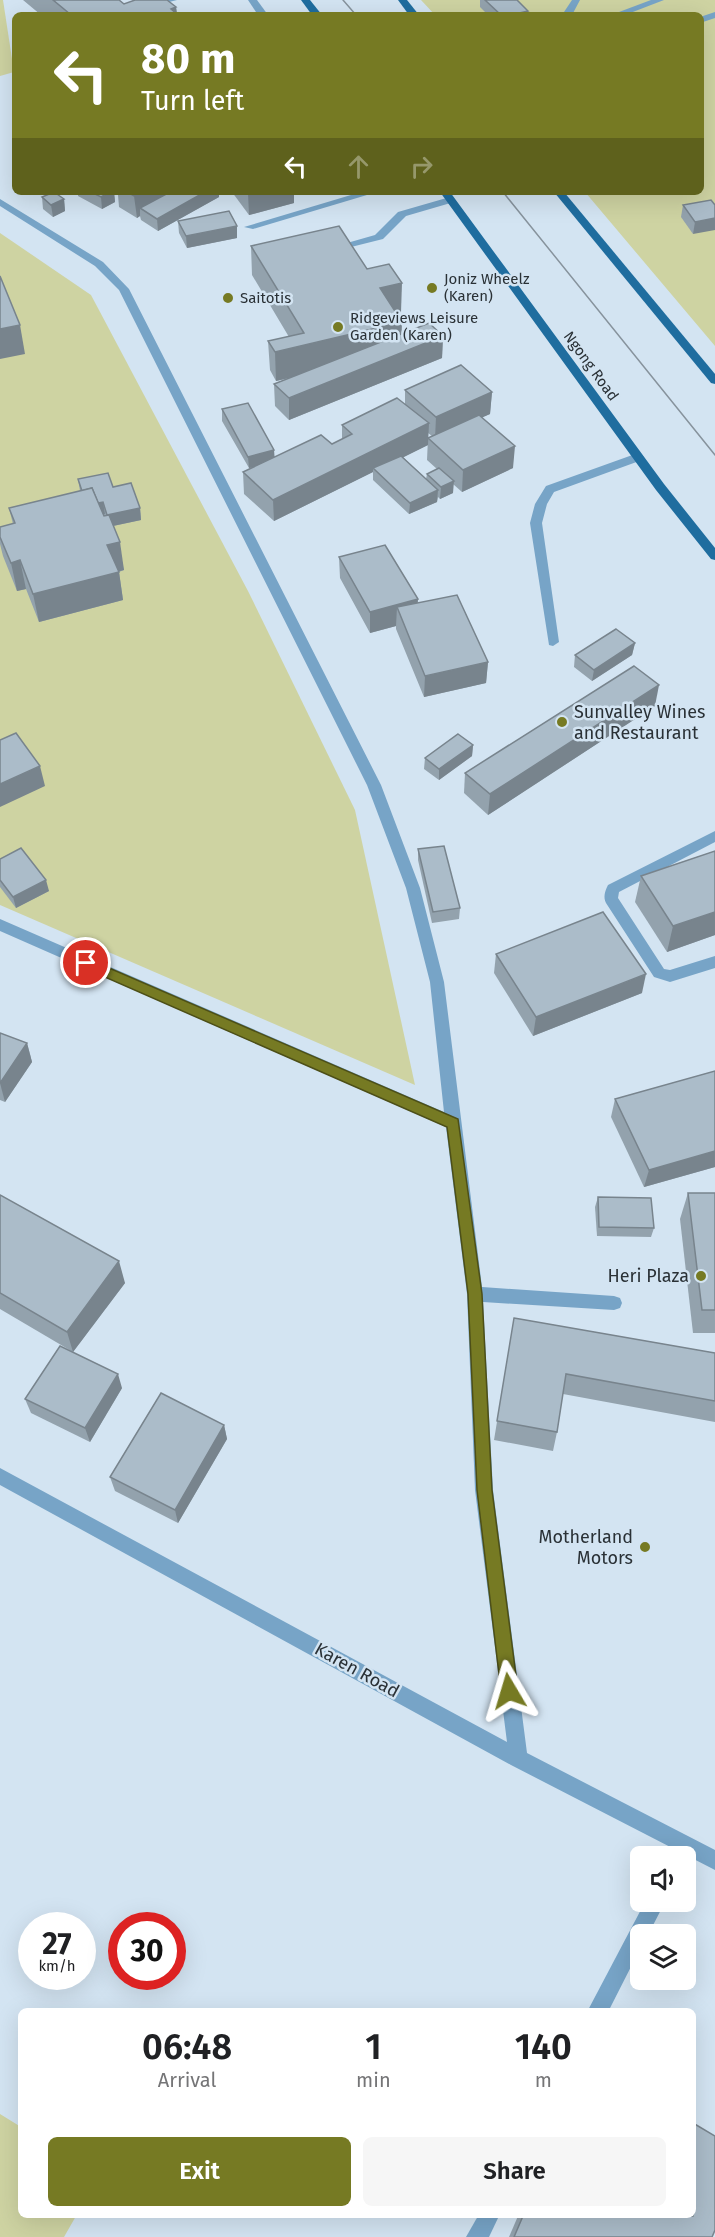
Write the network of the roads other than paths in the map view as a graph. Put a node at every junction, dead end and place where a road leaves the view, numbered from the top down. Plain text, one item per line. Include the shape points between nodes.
1 (142, 0) edge
2 (173, 0) edge
3 (305, 0) edge
4 (402, 0) edge
5 (660, 0) edge
6 (315, 12) edge
7 (412, 12) edge
8 (625, 12) edge
9 (361, 195) edge
10 (561, 195) edge
11 (447, 196) edge
12 (0, 202) edge
13 (249, 227) dead end
14 (323, 251) edge
15 (715, 381) edge
16 (638, 457) junction
17 (715, 556) edge
18 (552, 642) dead end
19 (715, 836) edge
20 (0, 925) edge
21 (715, 962) edge
22 (453, 1124) junction
23 (475, 1294) junction
24 (614, 1303) dead end
25 (0, 1476) edge
26 (518, 1758) junction
27 (673, 1846) edge
28 (696, 1855) edge
29 (715, 1860) edge
30 (650, 1912) edge
31 (599, 2008) edge
32 (488, 2218) edge
33 (477, 2237) edge

1 - 2 street
3 - 6 main road
4 - 7 main road
5 - 8 street
9 - 13 street
10 - 15 main road
11 - 14 street via 402,214 379,237
11 - 16 main road, Ngong Road
12 - 22 street via 99,264 124,289 374,785 413,888 437,982
16 - 17 main road, Ngong Road
16 - 18 street via 550,489 541,504 536,523
19 - 21 street via 613,889 611,899 659,973 670,976
20 - 22 street
22 - 23 street
23 - 24 street
23 - 26 street via 484,1490
25 - 26 street, Karen Road
26 - 27 street, Karen Road
28 - 29 street, Karen Road
30 - 31 street
32 - 33 street

